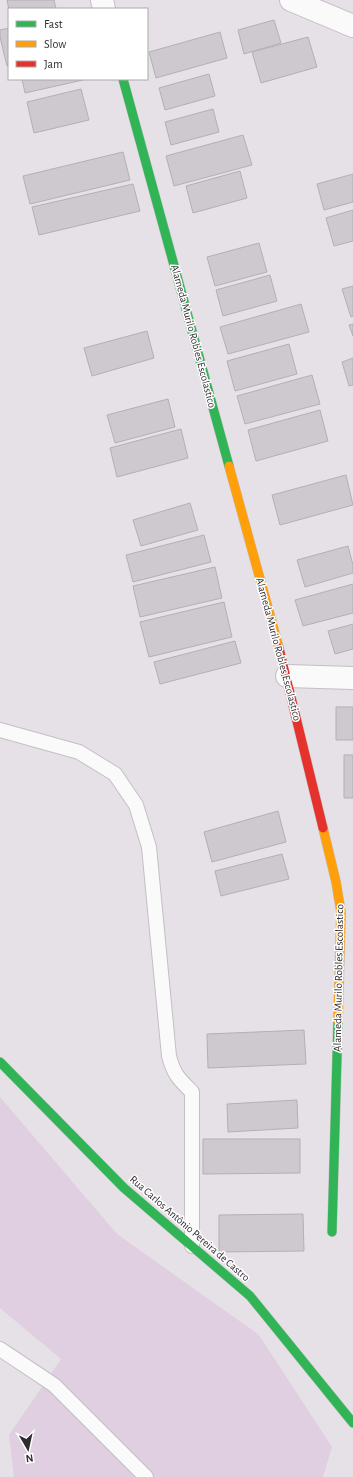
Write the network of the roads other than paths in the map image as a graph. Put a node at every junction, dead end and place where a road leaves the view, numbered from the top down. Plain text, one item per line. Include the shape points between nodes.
1 (291, 0) edge
2 (353, 26) edge
3 (123, 80) edge
4 (287, 676) junction
5 (353, 678) edge
6 (0, 730) edge
7 (0, 1062) edge
8 (332, 1232) dead end
9 (192, 1246) junction
10 (0, 1349) edge
11 (353, 1423) edge
12 (146, 1477) edge

1 - 2 street
3 - 4 street, Alameda Murilo Robles Escolastico
4 - 5 street
4 - 8 street, Alameda Murilo Robles Escolastico via 341,912
6 - 9 lane via 79,752 114,774 136,805 149,847 168,1056 177,1078 192,1092
7 - 9 street, Rua Carlos Antônio Pereira de Castro via 124,1188
9 - 11 street, Rua Carlos Antônio Pereira de Castro via 250,1296
10 - 12 lane via 54,1384

